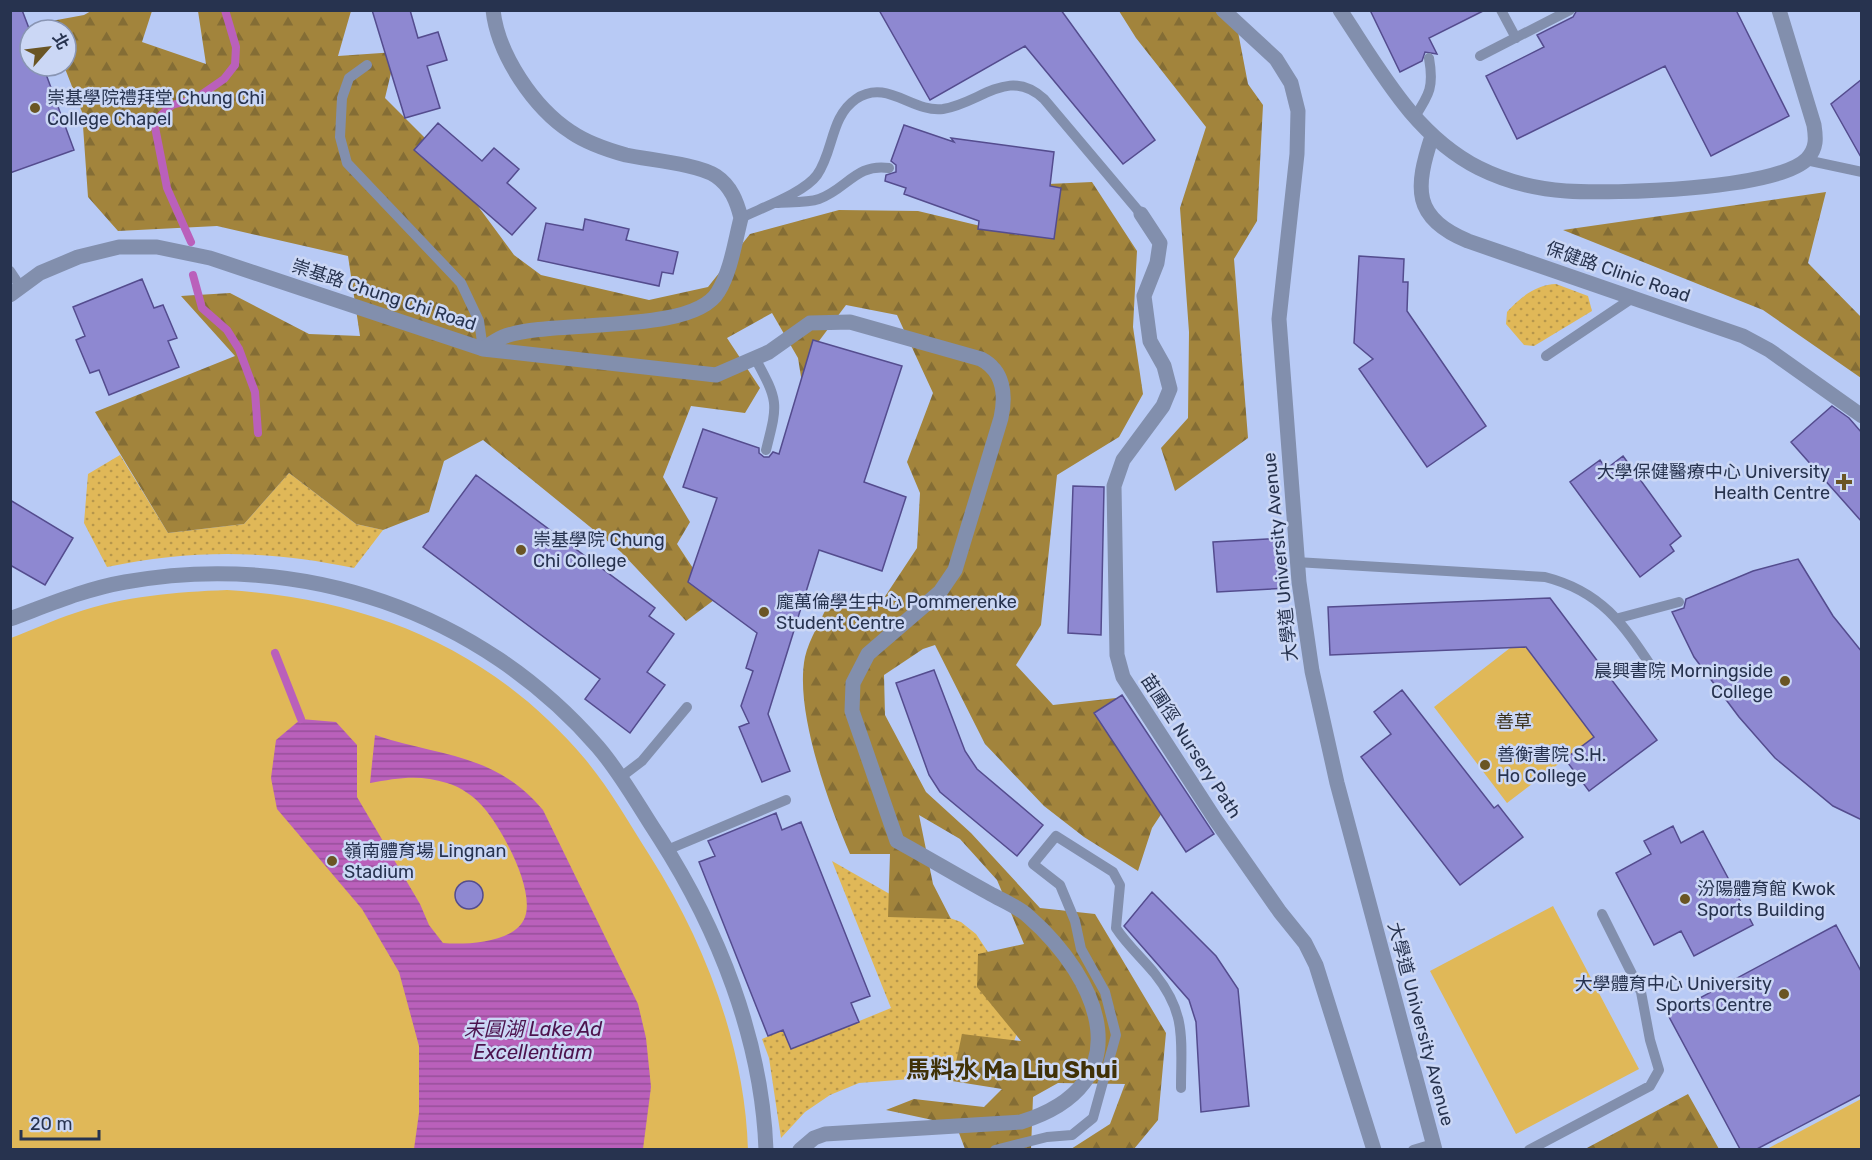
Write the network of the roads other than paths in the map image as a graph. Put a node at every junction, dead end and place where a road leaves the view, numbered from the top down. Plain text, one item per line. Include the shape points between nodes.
1 (493, 10) edge
2 (1223, 10) edge
3 (1341, 10) edge
4 (1501, 10) edge
5 (1570, 10) edge
6 (1779, 10) edge
7 (1516, 38) junction
8 (1480, 56) dead end
9 (1429, 58) dead end
10 (367, 65) dead end
11 (1414, 118) junction
12 (1432, 136) junction
13 (1806, 160) junction
14 (889, 168) dead end
15 (1862, 172) edge
16 (770, 203) junction
17 (1141, 214) joint
18 (741, 218) junction
19 (10, 270) edge
20 (15, 291) edge
21 (1631, 299) junction
22 (483, 349) junction
23 (1546, 356) dead end
24 (755, 358) junction
25 (1862, 416) edge
26 (766, 450) dead end
27 (1296, 562) junction
28 (1679, 602) dead end
29 (1619, 618) junction
30 (10, 620) edge
31 (1657, 675) dead end
32 (687, 707) dead end
33 (621, 777) junction
34 (786, 800) dead end
35 (667, 850) junction
36 (1602, 914) dead end
37 (1088, 1078) junction
38 (1103, 1084) junction
39 (1181, 1088) dead end
40 (1434, 1147) edge
41 (766, 1149) edge
42 (800, 1149) edge
43 (995, 1149) edge
44 (1374, 1149) edge
45 (1413, 1149) edge
46 (1529, 1149) edge

1 - 18 street via 513,64 537,99 560,123 597,145 716,176 733,195
2 - 27 street, 大學道 University Avenue via 1276,59 1290,83 1298,111 1279,319
3 - 11 street
4 - 7 lane
5 - 7 lane
6 - 13 street via 1814,125 1816,144
7 - 8 lane
9 - 11 lane via 1433,81
10 - 22 lane via 349,78 342,98 340,137 347,163 457,277 474,306
11 - 12 street
12 - 13 street via 1454,154 1515,184 1566,191 1658,190 1725,183 1778,173
12 - 21 street, 保健路 Clinic Road via 1422,171 1420,197 1437,225 1468,241
13 - 15 lane
14 - 16 lane via 860,170 818,199
16 - 17 lane via 815,177 838,118 862,95 881,92 941,109 1016,85 1026,86 1044,99
16 - 18 lane
17 - 44 street, 苗圃徑 Nursery Path via 1160,243 1144,296 1150,340 1164,366 1170,389 1163,406 1123,460 1114,486 1117,655 1123,677 1215,819 1305,943 1316,965
18 - 22 street, 崇基路 Chung Chi Road via 719,291 706,304 656,321 528,331 502,337
19 - 20 lane
20 - 22 street, 崇基路 Chung Chi Road via 40,273 78,256 119,247 157,247 210,258
21 - 23 lane
21 - 25 street, 保健路 Clinic Road via 1743,336
22 - 24 street via 703,374 728,372
24 - 26 lane via 775,397 776,410
24 - 37 street via 810,324 850,322 981,358 1000,379 1004,405 956,570 940,592 868,654 853,683 851,702 897,841 1026,914 1072,966 1088,995 1099,1034
27 - 29 lane via 1545,577 1590,594
27 - 40 street, 大學道 University Avenue via 1312,670 1337,783
28 - 29 lane
29 - 31 lane
30 - 33 street via 71,596 122,582 174,574 227,572 331,585 382,599 478,644 561,709
32 - 33 lane via 642,761
33 - 35 street
34 - 35 lane
35 - 41 street via 699,906 731,982 754,1061
36 - 46 lane via 1641,992 1659,1070 1650,1086
37 - 38 lane
37 - 42 street via 1073,1097 1021,1122 825,1134
38 - 39 lane via 1116,1035 1105,992 1081,949 1075,921 1060,885 1033,864 1056,836 1113,872 1119,881 1116,928 1161,982 1178,1011
38 - 43 lane via 1093,1119 1072,1135
40 - 45 lane

